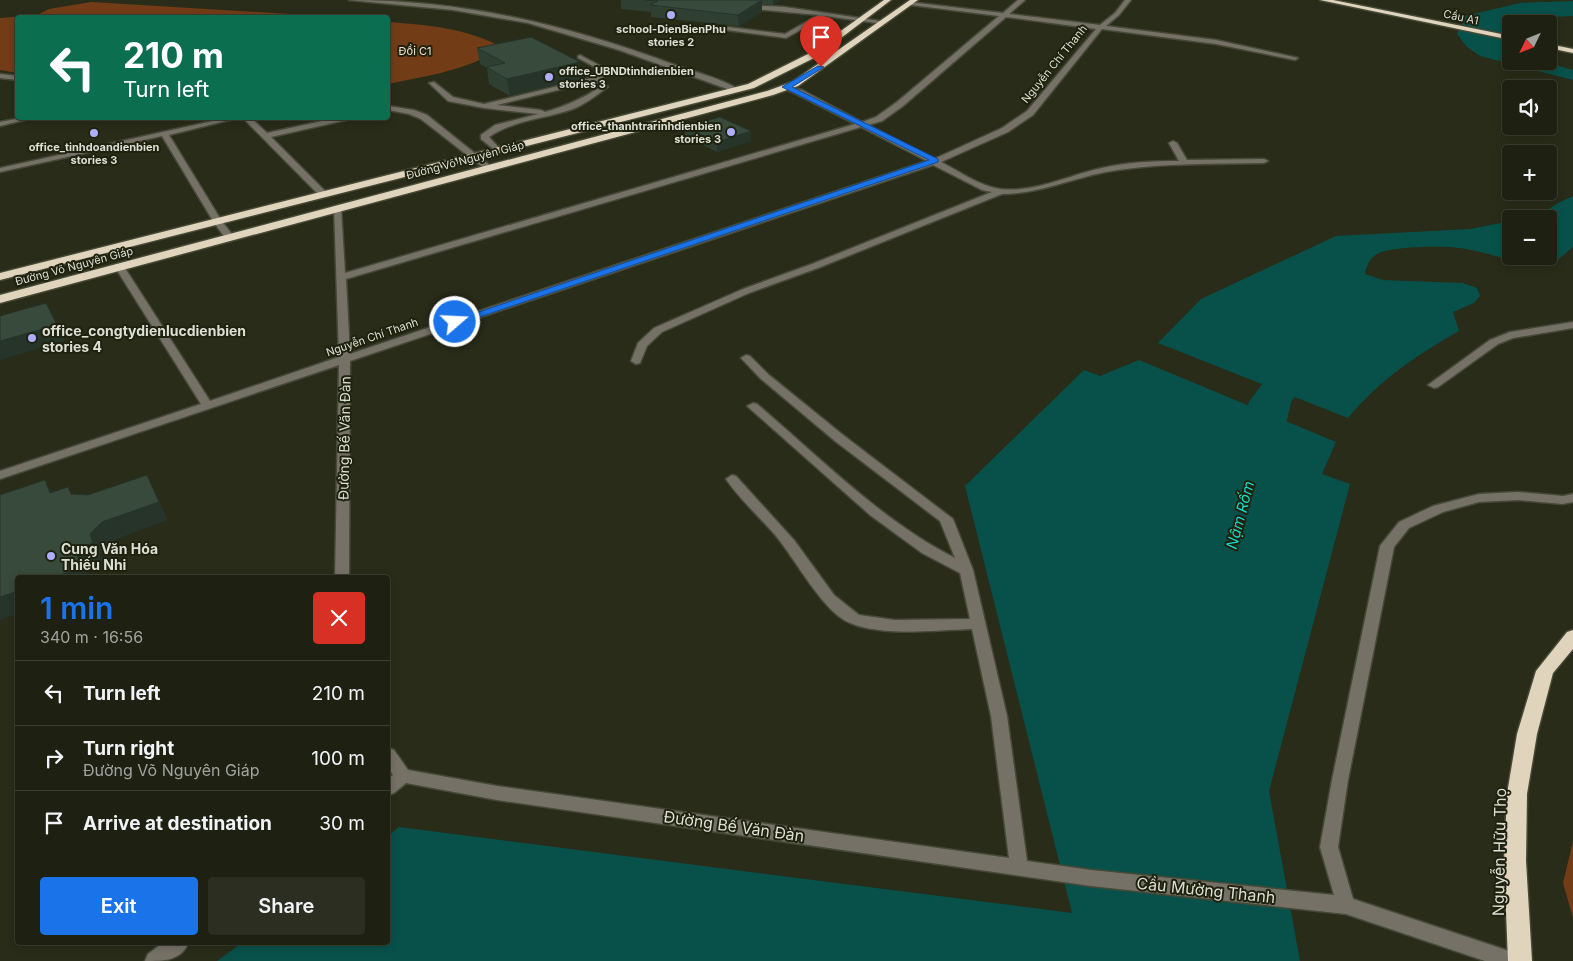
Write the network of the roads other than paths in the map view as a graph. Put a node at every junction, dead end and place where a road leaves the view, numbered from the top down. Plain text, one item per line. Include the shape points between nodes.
1 (352, 0) edge
2 (888, 0) edge
3 (1022, 0) edge
4 (1128, 0) edge
5 (1323, 0) edge
6 (1355, 0) edge
7 (913, 1) edge
8 (733, 7) edge
9 (824, 14) junction
10 (1004, 16) junction
11 (862, 18) junction
12 (884, 22) junction
13 (728, 29) edge
14 (1099, 29) junction
15 (1502, 29) edge
16 (1502, 36) edge
17 (1558, 41) edge
18 (1573, 44) edge
19 (1558, 48) edge
20 (1573, 51) edge
21 (580, 57) dead end
22 (1295, 58) dead end
23 (0, 76) edge
24 (15, 78) edge
25 (597, 79) junction
26 (432, 83) dead end
27 (786, 87) junction
28 (735, 90) junction
29 (484, 106) junction
30 (390, 108) edge
31 (551, 113) junction
32 (19, 120) edge
33 (225, 120) edge
34 (249, 120) edge
35 (334, 120) edge
36 (0, 124) edge
37 (599, 124) junction
38 (862, 124) junction
39 (164, 134) junction
40 (614, 134) junction
41 (266, 136) junction
42 (1173, 142) dead end
43 (497, 150) junction
44 (475, 155) junction
45 (936, 161) junction
46 (1264, 161) dead end
47 (1184, 163) junction
48 (488, 167) junction
49 (0, 170) edge
50 (999, 192) junction
51 (323, 194) junction
52 (337, 208) junction
53 (217, 221) junction
54 (229, 237) junction
55 (120, 267) junction
56 (341, 277) junction
57 (0, 278) edge
58 (0, 299) edge
59 (1573, 325) edge
60 (746, 358) dead end
61 (344, 360) junction
62 (636, 361) dead end
63 (1434, 385) dead end
64 (208, 406) junction
65 (753, 406) dead end
66 (0, 476) edge
67 (732, 479) dead end
68 (1573, 498) edge
69 (966, 570) junction
70 (342, 575) edge
71 (979, 624) junction
72 (1573, 637) edge
73 (390, 758) edge
74 (403, 776) junction
75 (390, 786) edge
76 (1020, 868) junction
77 (1091, 878) joint
78 (1346, 905) junction
79 (176, 945) edge
80 (155, 961) edge
81 (1512, 961) edge
82 (1520, 961) edge

1 - 28 street via 474,12 531,22 648,57
2 - 7 highway
2 - 11 highway, Đường Võ Nguyên Giáp
3 - 10 street
4 - 14 street, Nguyễn Chí Thanh
5 - 16 highway, Cầu A1
6 - 15 highway, Cầu A1
7 - 10 street
7 - 12 highway, Đường Võ Nguyên Giáp
8 - 9 street
9 - 11 street
9 - 13 street via 786,36
10 - 14 street
10 - 38 street via 900,104 878,119
11 - 12 street
11 - 28 highway, Đường Võ Nguyên Giáp via 798,64
12 - 27 highway, Đường Võ Nguyên Giáp via 808,76
14 - 22 street via 1216,42
14 - 45 street, Nguyễn Chí Thanh via 1030,113 1005,130
17 - 18 highway
19 - 20 highway
21 - 25 street via 606,71
23 - 24 street
25 - 29 street
25 - 31 street via 604,87 599,93
26 - 29 street via 451,99
27 - 38 street
27 - 40 highway, Đường Võ Nguyên Giáp
28 - 37 highway, Đường Võ Nguyên Giáp
29 - 31 street
30 - 44 street via 424,117
31 - 43 street via 498,127 484,137
32 - 36 street
33 - 39 street
34 - 41 street
35 - 41 street
37 - 40 highway
37 - 43 highway, Đường Võ Nguyên Giáp
38 - 45 street
38 - 56 street
39 - 49 street
39 - 53 street
40 - 48 highway, Đường Võ Nguyên Giáp
41 - 51 street
42 - 47 street
43 - 44 highway, Đường Võ Nguyên Giáp
44 - 48 street
44 - 51 highway, Đường Võ Nguyên Giáp
45 - 50 street via 985,188
45 - 61 street, Nguyễn Chí Thanh
46 - 47 street
47 - 50 street via 1100,170 1024,191
48 - 52 highway, Đường Võ Nguyên Giáp
50 - 62 street via 746,291 658,330 642,345
51 - 52 highway
51 - 53 highway, Đường Võ Nguyên Giáp
52 - 54 highway, Đường Võ Nguyên Giáp
52 - 56 street, Đường Bế Văn Đàn
53 - 54 street
53 - 57 highway, Đường Võ Nguyên Giáp
54 - 55 highway, Đường Võ Nguyên Giáp
55 - 58 highway, Đường Võ Nguyên Giáp
55 - 64 street
56 - 61 street, Đường Bế Văn Đàn
59 - 63 street via 1510,335 1494,342
60 - 69 street via 839,438 946,520
61 - 64 street, Nguyễn Chí Thanh
61 - 70 street, Đường Bế Văn Đàn
64 - 66 street, Nguyễn Chí Thanh
65 - 69 street via 875,512 927,550
67 - 71 street via 769,518 833,603 854,620 877,624
68 - 78 street via 1479,498 1438,509 1404,525 1387,546 1329,847
69 - 71 street
71 - 76 street via 999,716
72 - 82 highway, Nguyễn Hữu Thọ via 1545,671 1527,734 1517,794 1515,861
73 - 74 street
74 - 75 street
74 - 76 street, Đường Bế Văn Đàn via 497,793
76 - 77 street, Đường Bế Văn Đàn
77 - 78 street, Cầu Mường Thanh
78 - 81 street
79 - 80 street

